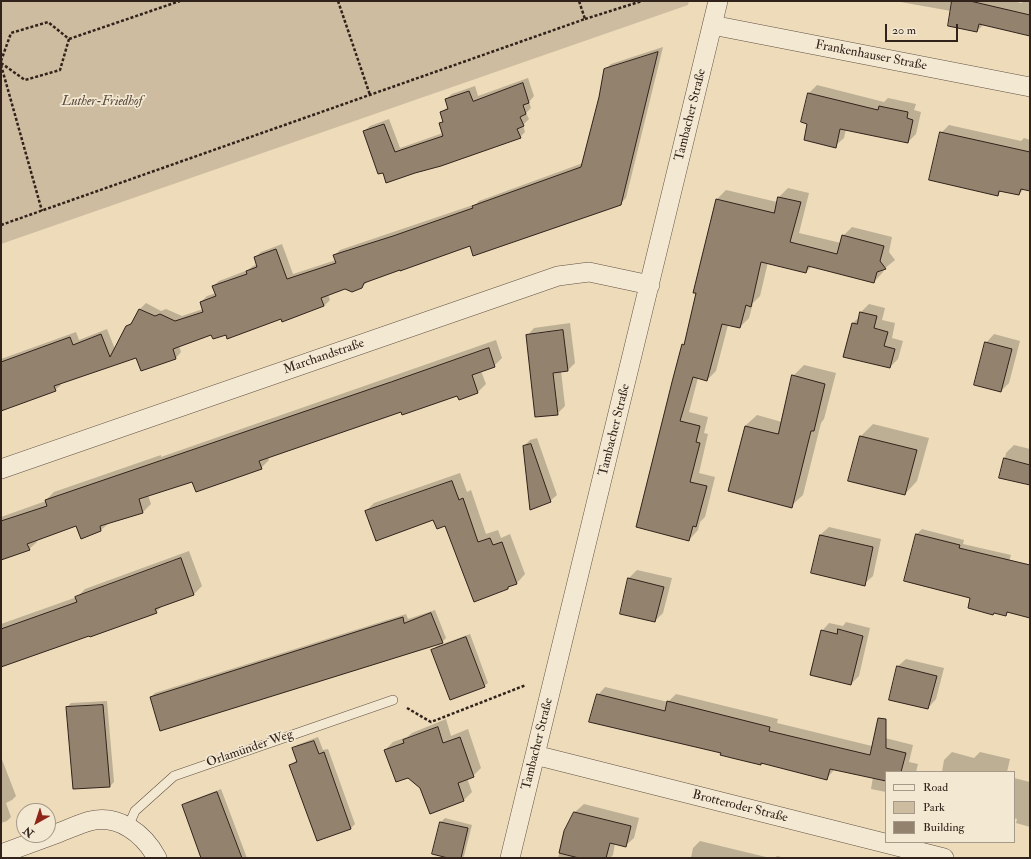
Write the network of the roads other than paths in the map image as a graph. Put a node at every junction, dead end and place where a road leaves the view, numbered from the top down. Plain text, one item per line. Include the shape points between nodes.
1 (718, 1) edge
2 (712, 25) junction
3 (1030, 87) edge
4 (650, 285) junction
5 (1, 468) edge
6 (393, 700) road end
7 (535, 756) junction
8 (128, 827) junction
9 (1, 854) edge
10 (157, 858) edge
11 (510, 858) edge
12 (944, 858) edge

1 - 2 street, Tambacher Straße
2 - 3 street, Frankenhauser Straße
2 - 4 street, Tambacher Straße
4 - 5 street, Marchandstraße via 589,272 558,276
4 - 7 street, Tambacher Straße
6 - 8 lane, Orlamünder Weg via 174,776 135,811
7 - 11 street, Tambacher Straße
7 - 12 street, Brotteroder Straße
8 - 9 street via 108,820 91,821
8 - 10 street via 145,840

